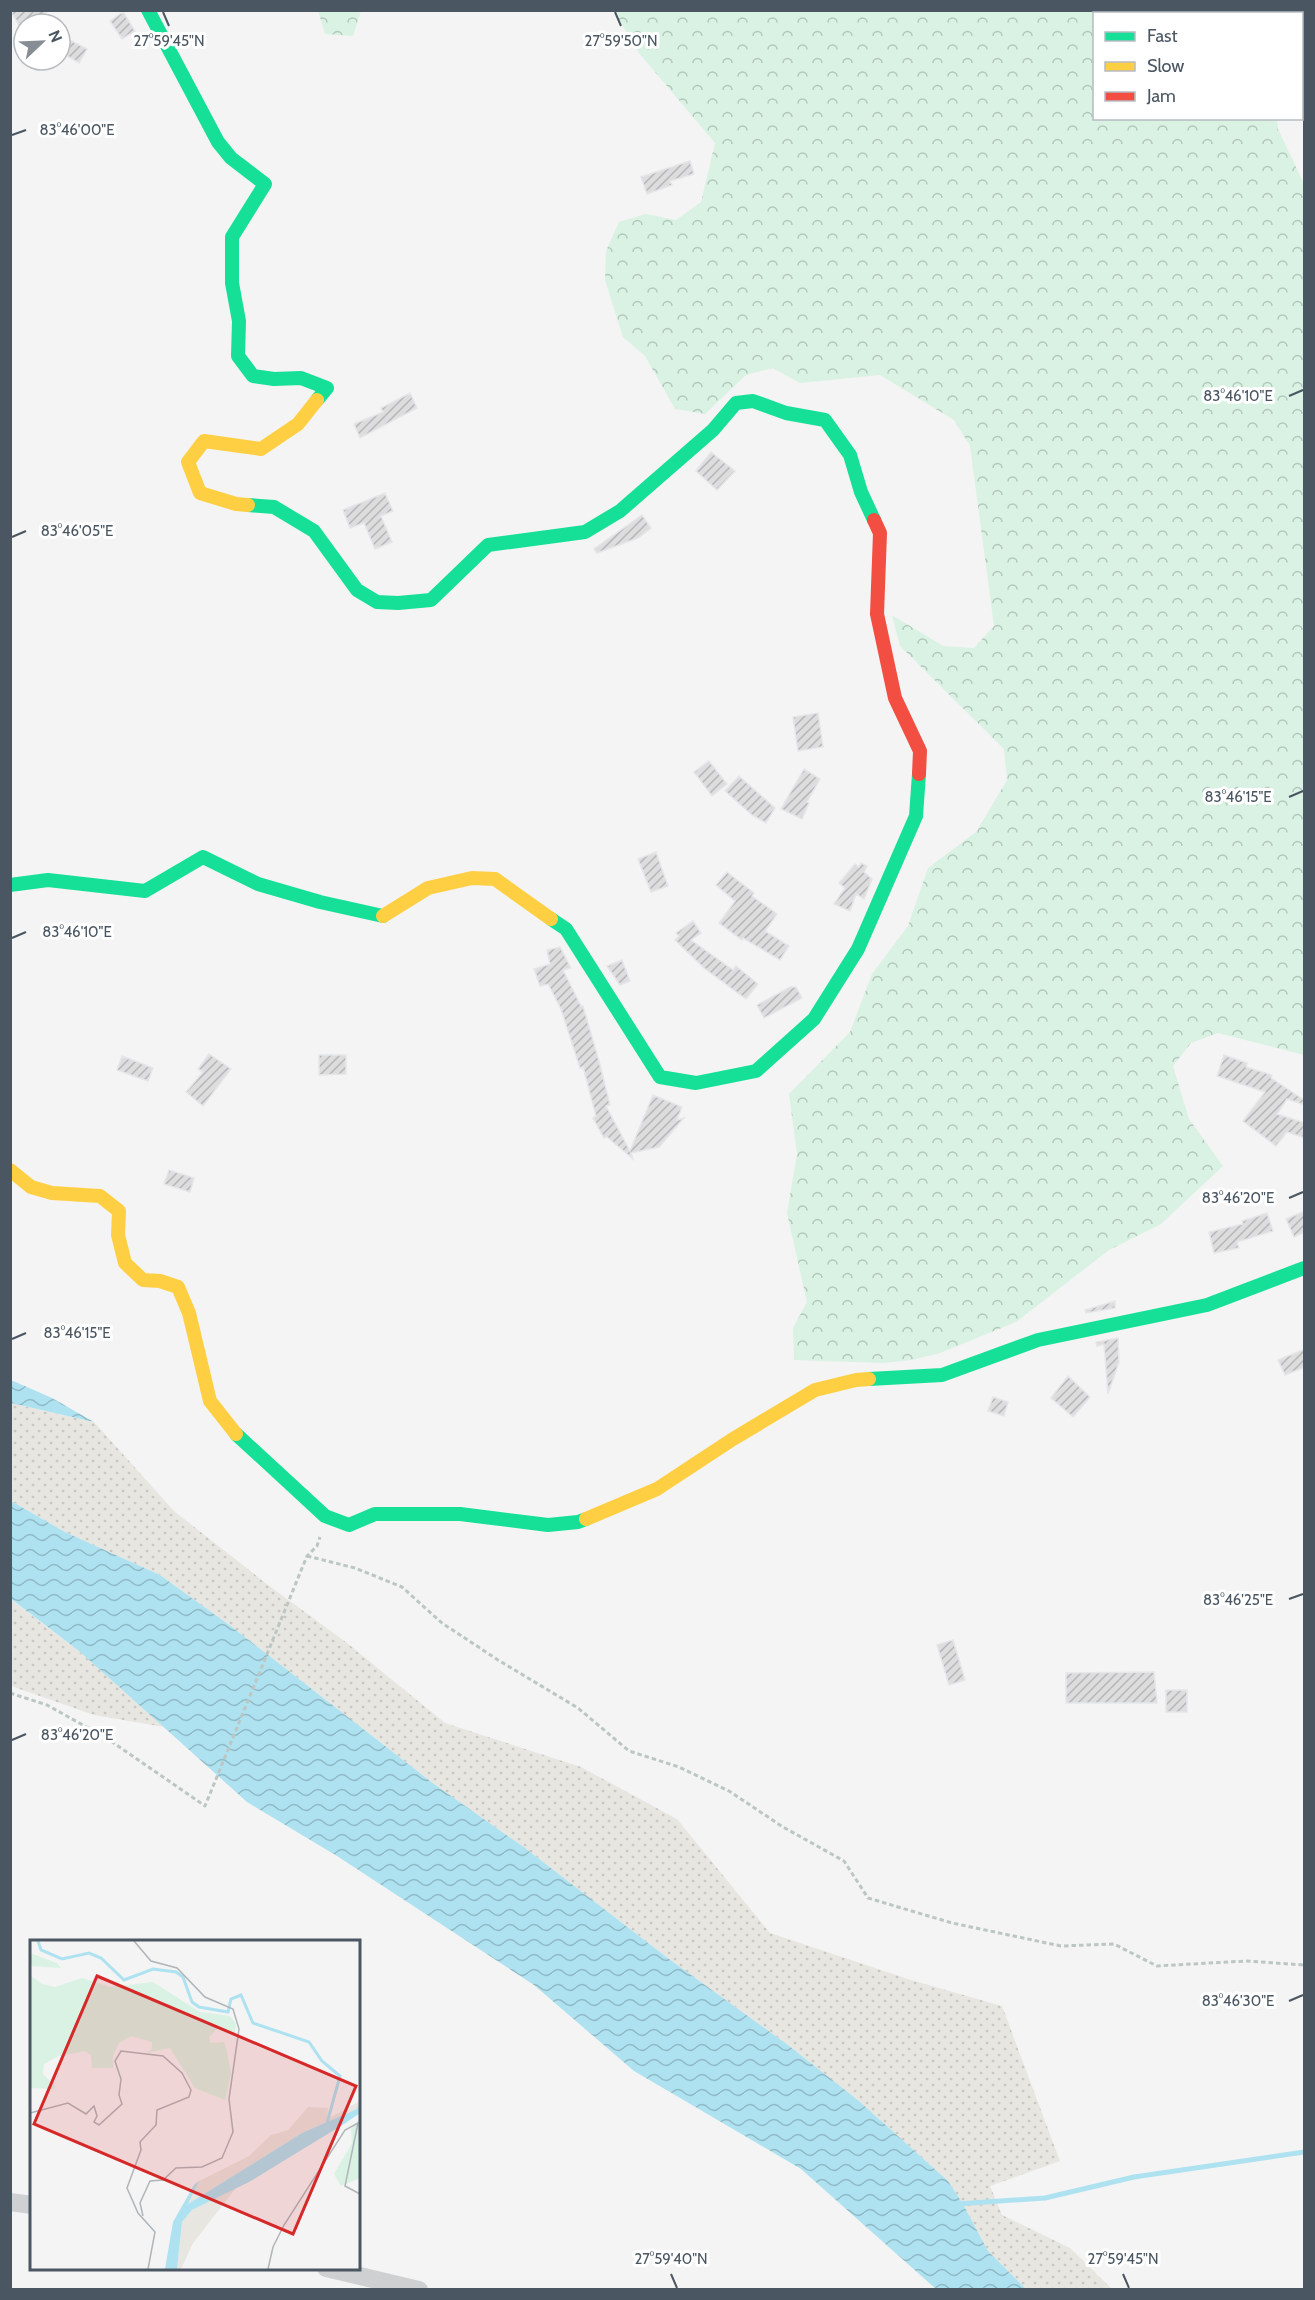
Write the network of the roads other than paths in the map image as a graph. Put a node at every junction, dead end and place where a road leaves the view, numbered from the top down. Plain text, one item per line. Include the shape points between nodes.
1 (148, 10) edge
2 (10, 885) edge
3 (10, 1170) edge
4 (1305, 1268) edge
5 (10, 2202) edge
6 (30, 2205) edge
7 (334, 2270) edge
8 (419, 2289) edge

1 - 2 street via 218,142 231,158 265,184 232,237 238,356 253,376 301,378 327,388 298,424 261,449 204,441 188,462 200,493 236,504 274,507 314,531 357,590 377,602 431,600 488,545 585,532 620,511 713,430 736,403 753,401 786,413 825,420 849,455 880,533 877,614 895,698 920,751 916,816 858,949 814,1019 756,1071 696,1083 660,1077 566,929 495,879 472,878 428,888 384,916 258,884 203,856 146,891 48,880
3 - 4 street via 31,1187 52,1193 100,1196 119,1211 118,1235 125,1263 143,1280 178,1287 189,1313 210,1401 236,1434 308,1501 325,1516 349,1525 375,1514 460,1514 548,1525 578,1522 657,1489 815,1390 856,1380 942,1375 1038,1340 1206,1305
5 - 6 street
7 - 8 street

